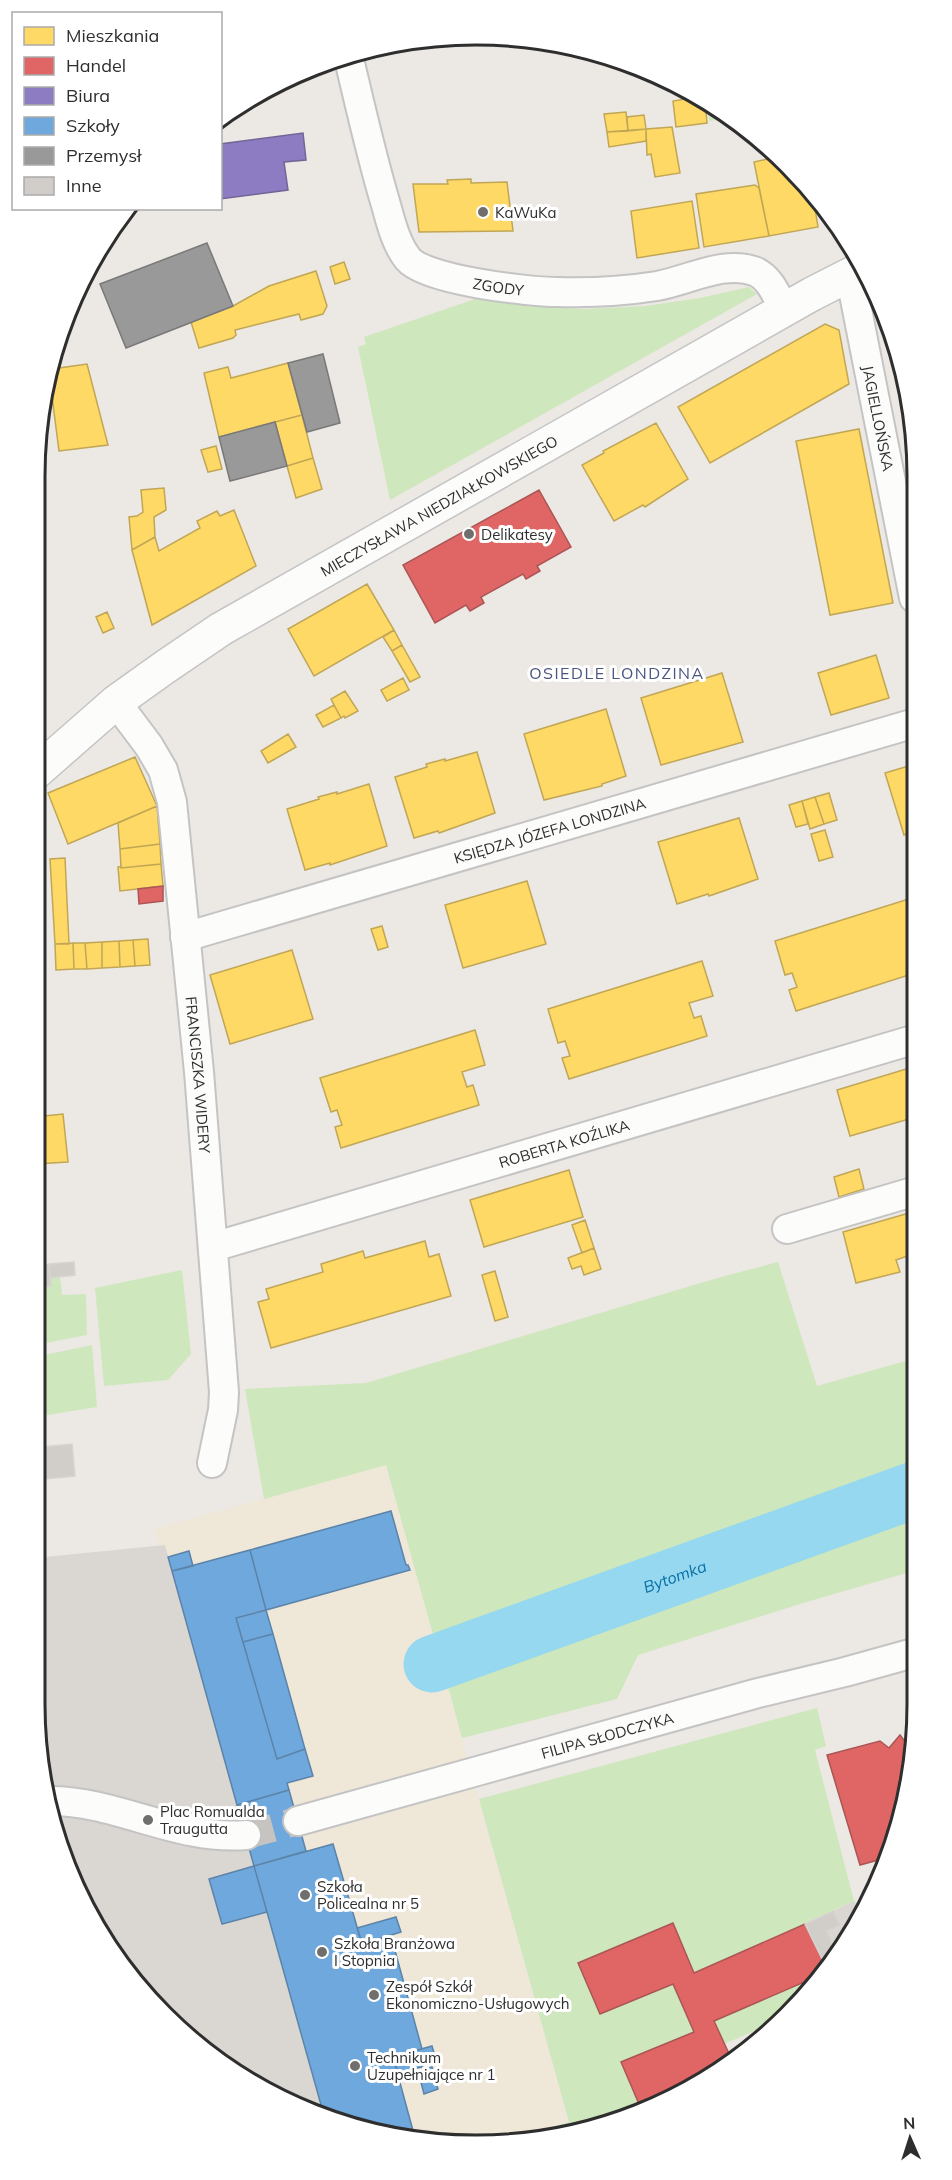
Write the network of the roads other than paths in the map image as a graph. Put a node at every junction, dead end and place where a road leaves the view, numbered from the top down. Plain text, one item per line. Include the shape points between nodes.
1 (350, 64) edge
2 (856, 271) edge
3 (856, 273) edge
4 (784, 310) junction
5 (907, 559) edge
6 (116, 702) junction
7 (907, 725) edge
8 (45, 763) edge
9 (185, 938) junction
10 (907, 1041) edge
11 (907, 1194) edge
12 (787, 1229) dead end
13 (213, 1247) junction
14 (212, 1463) dead end
15 (907, 1655) edge
16 (56, 1801) edge
17 (298, 1821) tunnel mouth
18 (246, 1835) tunnel mouth

1 - 4 street, ZGODY via 382,190 401,250 410,262 435,274 556,292 657,286 728,268 744,269 766,279
2 - 4 street, MIECZYSŁAWA NIEDZIAŁKOWSKIEGO
3 - 5 street, JAGIELLOŃSKA
4 - 6 street, MIECZYSŁAWA NIEDZIAŁKOWSKIEGO via 253,610
6 - 8 street, MIECZYSŁAWA NIEDZIAŁKOWSKIEGO
6 - 9 street, FRANCISZKA WIDERY via 163,770 172,802
7 - 9 street, KSIĘDZA JÓZEFA LONDZINA
9 - 13 street, FRANCISZKA WIDERY
10 - 13 street, ROBERTA KOŹLIKA
11 - 12 street
13 - 14 street, FRANCISZKA WIDERY via 224,1392
15 - 17 street, FILIPA SŁODCZYKA via 758,1692
16 - 18 street via 88,1804 202,1834

